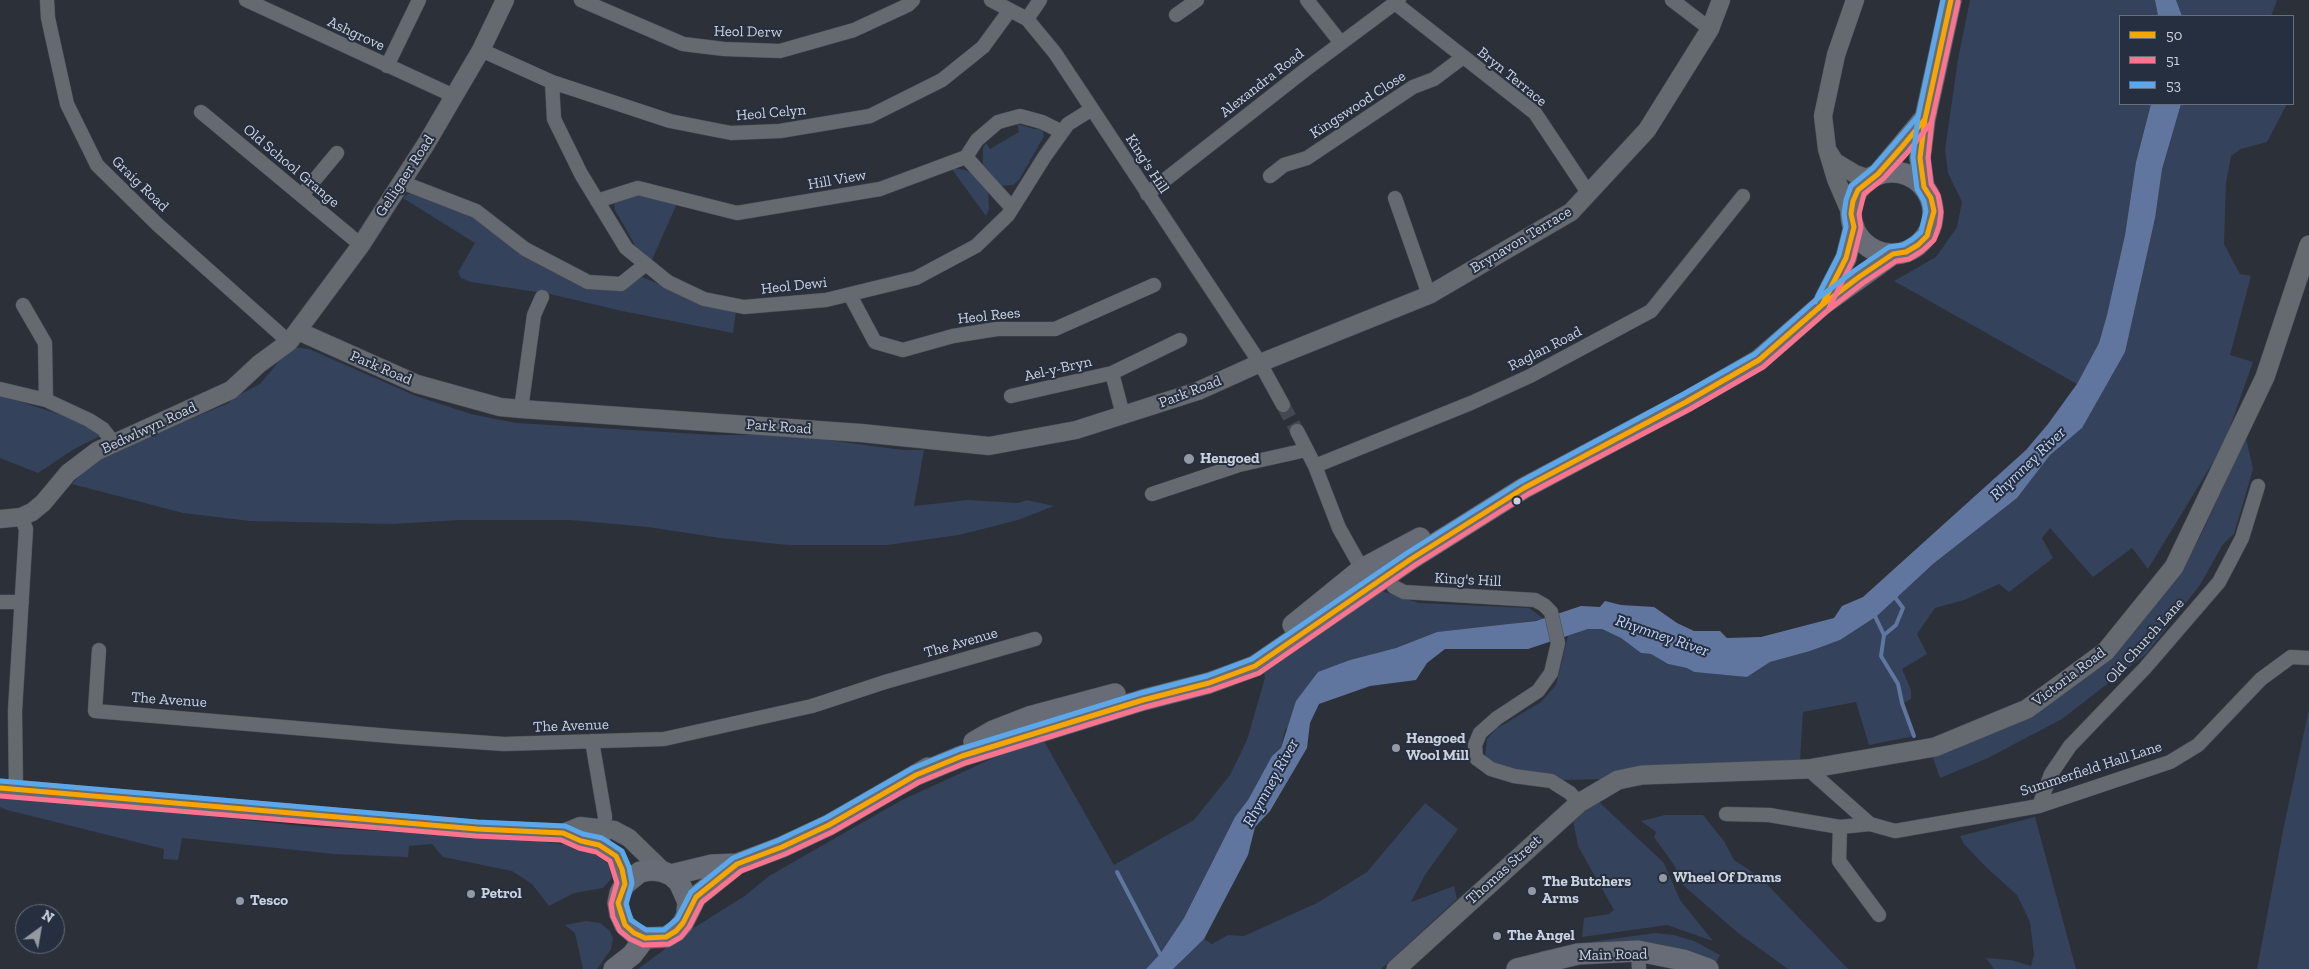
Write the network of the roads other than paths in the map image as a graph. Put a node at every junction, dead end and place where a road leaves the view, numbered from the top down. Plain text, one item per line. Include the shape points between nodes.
1 (47, 0) edge
2 (419, 0) edge
3 (506, 0) edge
4 (581, 0) edge
5 (913, 0) edge
6 (991, 0) edge
7 (1040, 0) edge
8 (1197, 0) edge
9 (1307, 0) edge
10 (1672, 0) edge
11 (1720, 0) edge
12 (1855, 0) edge
13 (1951, 0) edge
14 (252, 1) edge
15 (1397, 2) edge
16 (1010, 10) junction
17 (1176, 15) dead end
18 (1027, 18) junction
19 (1710, 28) junction
20 (1341, 43) junction
21 (481, 50) junction
22 (1462, 58) junction
23 (387, 66) junction
24 (552, 82) junction
25 (454, 96) junction
26 (1092, 109) junction
27 (201, 112) dead end
28 (1925, 119) junction
29 (1062, 132) junction
30 (1827, 149) junction
31 (337, 153) dead end
32 (966, 157) junction
33 (1270, 176) dead end
34 (1874, 176) junction
35 (402, 182) junction
36 (1924, 187) junction
37 (1147, 194) junction
38 (1589, 194) junction
39 (302, 195) junction
40 (1743, 196) dead end
41 (1394, 198) dead end
42 (597, 201) junction
43 (1012, 208) junction
44 (1852, 220) junction
45 (361, 244) junction
46 (2309, 246) edge
47 (1894, 254) junction
48 (646, 264) junction
49 (1154, 284) dead end
50 (850, 294) junction
51 (1429, 294) junction
52 (542, 297) dead end
53 (23, 305) dead end
54 (1822, 306) junction
55 (294, 336) junction
56 (1180, 340) dead end
57 (1260, 363) junction
58 (1112, 373) junction
59 (0, 389) edge
60 (1011, 396) dead end
61 (46, 400) junction
62 (1283, 405) tunnel mouth
63 (521, 409) junction
64 (1123, 415) junction
65 (1297, 432) tunnel mouth
66 (113, 442) junction
67 (1306, 450) junction
68 (1315, 466) junction
69 (2258, 486) dead end
70 (1520, 491) junction
71 (1152, 494) dead end
72 (21, 517) junction
73 (0, 519) edge
74 (1362, 570) junction
75 (1386, 575) junction
76 (0, 602) edge
77 (22, 602) junction
78 (1035, 640) dead end
79 (99, 650) dead end
80 (2309, 658) edge
81 (592, 741) junction
82 (1808, 769) junction
83 (916, 775) junction
84 (1618, 780) joint
85 (8, 789) edge
86 (1578, 803) junction
87 (2039, 806) junction
88 (1726, 814) dead end
89 (1870, 824) junction
90 (1840, 827) junction
91 (604, 829) junction
92 (563, 833) junction
93 (605, 849) junction
94 (737, 864) junction
95 (668, 873) junction
96 (625, 884) junction
97 (687, 912) junction
98 (1880, 915) dead end
99 (645, 938) junction
100 (1638, 960) edge
101 (614, 969) edge
102 (1396, 969) edge
103 (1517, 969) edge
104 (1708, 969) edge

1 - 55 street, Graig Road via 67,104 97,165 172,237
2 - 23 street
3 - 21 street, Gelligaer Road
4 - 5 street, Heol Derw via 683,44 780,51 854,30
6 - 16 street, King's Hill
7 - 18 street
8 - 17 street
9 - 20 street
10 - 19 street
11 - 19 street, Brynavon Terrace
12 - 30 street via 1828,86 1823,116
13 - 28 main road
14 - 23 street, Ashgrove
15 - 20 street, Alexandra Road
15 - 22 street, Bryn Terrace
16 - 18 street, King's Hill
16 - 24 street, Heol Celyn via 983,47 942,80 870,116 789,129 731,133 670,121
18 - 26 street, King's Hill
19 - 38 street, Brynavon Terrace via 1647,130
20 - 37 street, Alexandra Road
21 - 24 street, Heol Celyn
21 - 25 street, Gelligaer Road
22 - 33 street, Kingswood Close via 1307,158 1284,165
22 - 38 street, Bryn Terrace via 1535,113
23 - 25 street, Ashgrove
24 - 42 street, Heol Dewi via 554,119
25 - 35 street, Gelligaer Road
26 - 29 street, Heol Dewi via 1068,124
26 - 37 street, King's Hill
27 - 39 street, Old School Grange
28 - 34 main road
28 - 36 main road via 1920,158
29 - 32 street via 1020,116 998,122 977,140
29 - 43 street, Heol Dewi
30 - 34 street via 1835,162 1855,174
30 - 44 street
31 - 39 street
32 - 42 street, Hill View via 880,189 737,213 638,188
32 - 43 street
34 - 36 main road via 1903,173
34 - 44 main road via 1858,190 1853,201
35 - 45 street, Gelligaer Road
35 - 48 street via 476,211 525,249 588,282 621,284
36 - 47 main road via 1934,211 1930,230 1918,246
37 - 57 street, King's Hill
38 - 51 street, Brynavon Terrace via 1571,212
39 - 45 street, Old School Grange
40 - 68 street, Raglan Road via 1650,311 1530,376
41 - 51 street
42 - 48 street, Heol Dewi via 626,248
43 - 50 street, Heol Dewi via 976,246 925,274
44 - 47 main road via 1860,238 1869,246
44 - 54 main road via 1846,258
45 - 55 street, Gelligaer Road
46 - 82 main road, Victoria Road via 2265,377 2174,567 2106,650 2026,709 1935,747
47 - 54 main road
48 - 50 street, Heol Dewi via 668,282 704,299 744,307 826,300
49 - 50 street, Heol Rees via 1055,329 998,329 953,336 903,350 875,342
51 - 57 street, Brynavon Terrace
52 - 63 street via 534,315
53 - 61 street via 45,342
54 - 70 main road via 1758,360
55 - 63 street, Park Road via 417,384
55 - 66 street, Bedwlwyn Road via 231,390
56 - 58 street, Ael-y-Bryn
57 - 62 street, King's Hill
57 - 64 street, Park Road via 1198,391
58 - 60 street, Ael-y-Bryn
58 - 64 street, Ael-y-Bryn
59 - 61 street
61 - 66 street via 89,420 103,429
63 - 64 street, Park Road via 862,433 989,446 1076,430
65 - 67 street
66 - 72 street, Bedwlwyn Road via 68,473 43,503
67 - 68 street
67 - 71 street via 1238,465
68 - 74 street via 1339,528
69 - 87 street, Old Church Lane via 2242,538 2219,582 2145,668 2070,746 2051,774
70 - 74 main road via 1428,533
70 - 75 main road
72 - 73 street, Bedwlwyn Road
72 - 77 street via 26,528
74 - 83 main road via 1279,635 1247,654 1159,682 1028,717 993,731
75 - 83 main road via 1255,666 962,756
75 - 86 street, King's Hill via 1394,587 1404,592 1535,600 1551,612 1558,643 1551,673 1538,691 1480,733 1475,745 1476,758 1491,769 1551,781 1570,793
76 - 77 street
77 - 85 street
78 - 81 street, The Avenue via 812,706 664,739
79 - 81 street, The Avenue via 95,711 504,744
80 - 87 street, Summerfield Hall Lane via 2292,657 2269,674 2198,745 2170,762
81 - 91 street via 605,817
82 - 84 main road, Victoria Road via 1642,775
82 - 89 street, Summerfield Hall Lane
83 - 94 main road via 829,825
84 - 86 main road, Thomas Street
85 - 92 street via 477,829
86 - 102 main road, Thomas Street
87 - 89 street, Summerfield Hall Lane via 1895,831
88 - 90 street via 1769,815
89 - 90 street
90 - 98 street via 1839,861
91 - 92 street via 580,826
91 - 93 street
91 - 95 street via 629,838
92 - 93 street
93 - 96 street via 616,856
94 - 95 main road
94 - 97 main road via 704,890
95 - 96 main road via 640,872
95 - 97 main road via 680,882 688,902
96 - 99 main road via 618,903 620,914 625,925
97 - 99 main road via 683,923 671,934 656,939
99 - 101 main road via 632,955
100 - 103 main road, Main Road via 1578,954
100 - 104 main road, Main Road via 1683,960

